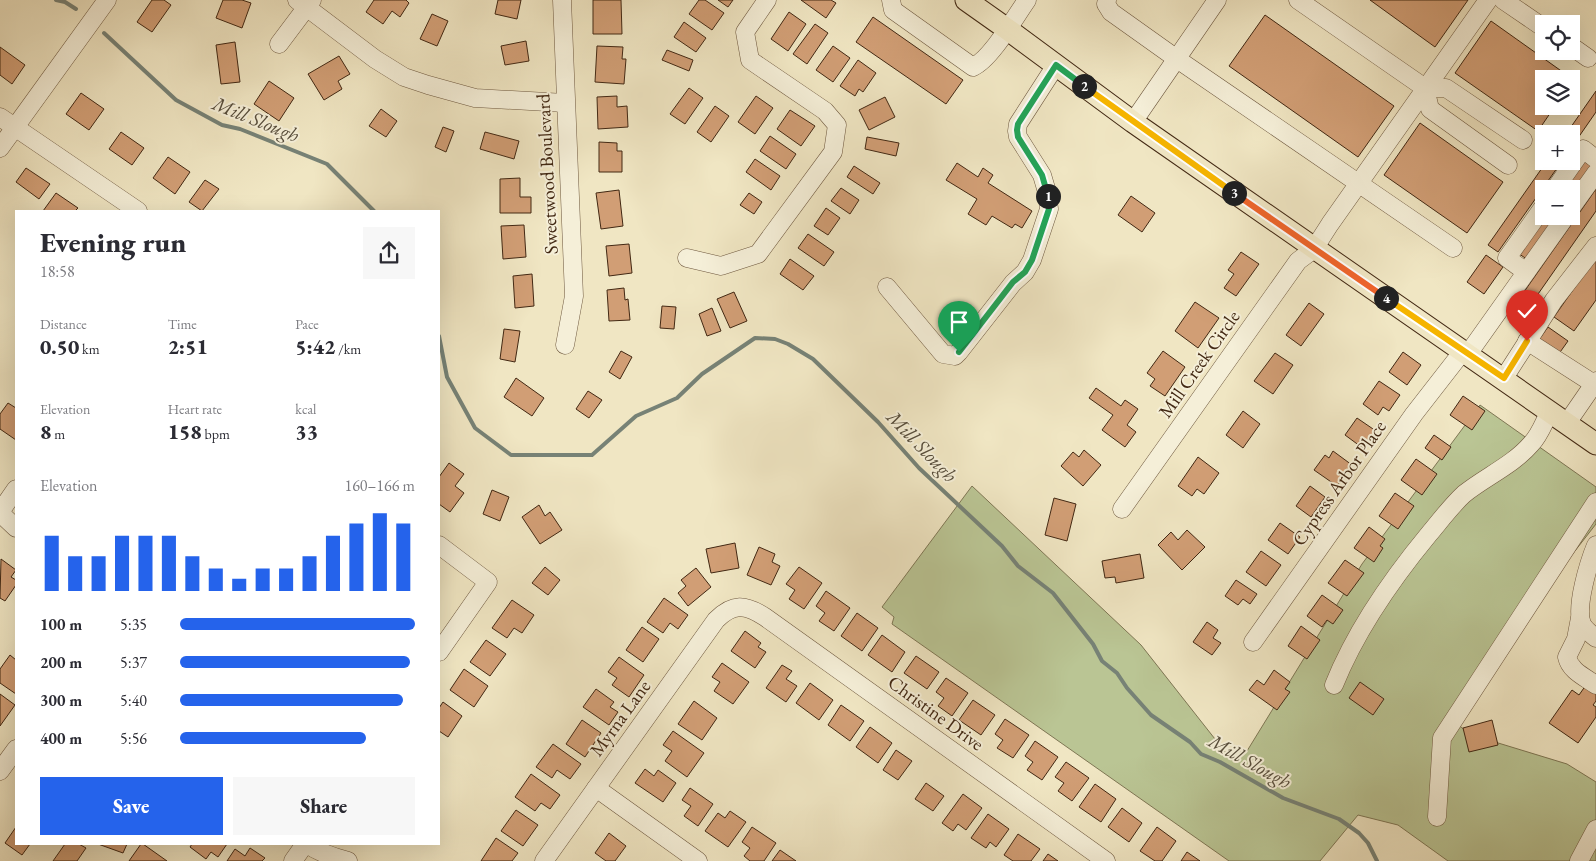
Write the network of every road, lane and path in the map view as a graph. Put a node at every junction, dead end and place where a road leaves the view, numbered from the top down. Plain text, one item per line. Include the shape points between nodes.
1 (107, 0) edge
2 (562, 0) edge
3 (767, 0) edge
4 (891, 0) edge
5 (966, 0) edge
6 (1027, 0) edge
7 (1108, 0) edge
8 (1218, 0) edge
9 (1298, 0) edge
10 (1488, 0) edge
11 (1503, 0) edge
12 (305, 2) edge
13 (1535, 22) edge
14 (1007, 29) junction
15 (279, 44) dead end
16 (1580, 52) edge
17 (1588, 58) dead end
18 (1177, 59) junction
19 (1056, 65) junction
20 (1425, 88) junction
21 (565, 103) junction
22 (0, 116) edge
23 (1133, 122) junction
24 (15, 127) junction
25 (1522, 140) dead end
26 (0, 148) edge
27 (1596, 159) edge
28 (1508, 165) dead end
29 (1596, 173) edge
30 (1561, 180) edge
31 (1358, 183) junction
32 (1580, 195) edge
33 (137, 210) edge
34 (1535, 219) edge
35 (1560, 225) edge
36 (1596, 246) edge
37 (1454, 248) dead end
38 (1314, 249) junction
39 (687, 258) dead end
40 (1526, 272) junction
41 (887, 287) dead end
42 (1527, 341) junction
43 (565, 345) dead end
44 (1466, 353) junction
45 (1504, 378) junction
46 (1595, 382) edge
47 (1550, 411) junction
48 (1567, 423) junction
49 (1596, 444) edge
50 (15, 490) edge
51 (1596, 502) edge
52 (1122, 509) dead end
53 (0, 512) edge
54 (15, 527) edge
55 (1596, 545) edge
56 (440, 546) edge
57 (1590, 590) edge
58 (738, 607) joint
59 (1580, 618) junction
60 (1596, 638) edge
61 (1252, 642) dead end
62 (440, 651) edge
63 (1334, 685) dead end
64 (1596, 685) edge
65 (15, 750) edge
66 (0, 771) edge
67 (596, 788) junction
68 (1437, 817) dead end
69 (1596, 830) edge
70 (305, 845) edge
71 (308, 845) edge
72 (293, 861) edge
73 (348, 861) edge
74 (544, 861) edge
75 (698, 861) edge
76 (1106, 861) edge
77 (1579, 861) edge

1 - 24 street
2 - 21 street, Sweetwood Boulevard
3 - 39 street via 745,32 750,60 825,111 837,125 833,152 758,254 721,266
4 - 14 street via 892,10 973,67 988,54
5 - 14 main road
6 - 14 street
7 - 18 street via 1106,4 1111,12
8 - 18 street
9 - 20 street
10 - 20 street, Mill Creek Circle
11 - 13 street
12 - 15 street
12 - 21 street via 374,59 404,76 476,98
14 - 19 main road
16 - 17 street
18 - 23 street
18 - 31 street
19 - 23 main road
19 - 41 street via 1017,130 1018,137 1042,175 1049,209 1025,272 1013,282 954,356 943,354
20 - 25 street via 1446,88
20 - 28 street via 1430,110
20 - 31 street, Mill Creek Circle
21 - 43 street, Sweetwood Boulevard via 574,296
22 - 24 street
23 - 38 main road
24 - 26 street
24 - 33 street
27 - 30 street via 1583,149
29 - 32 street
31 - 37 street
31 - 38 street, Mill Creek Circle
34 - 40 street via 1507,258
35 - 40 street, Cypress Arbor Place
36 - 42 street
38 - 44 main road
38 - 52 street, Mill Creek Circle via 1298,261
40 - 44 street, Cypress Arbor Place
42 - 45 street
42 - 46 street
44 - 45 main road
44 - 61 street, Cypress Arbor Place via 1414,414
45 - 47 main road
46 - 48 street
47 - 48 main road
47 - 63 street via 1532,444 1464,495 1408,560 1360,632
48 - 49 main road
50 - 53 street
51 - 68 street via 1442,738
53 - 54 street
55 - 57 street
56 - 62 street via 488,582
57 - 59 street via 1580,605
58 - 67 street, Myrna Lane via 726,611 716,620
58 - 76 street, Christine Drive via 753,609 765,616
59 - 60 street
59 - 64 street via 1568,662
65 - 66 street
67 - 74 street, Myrna Lane
67 - 75 street
69 - 77 street
70 - 72 street
71 - 73 street via 318,852

